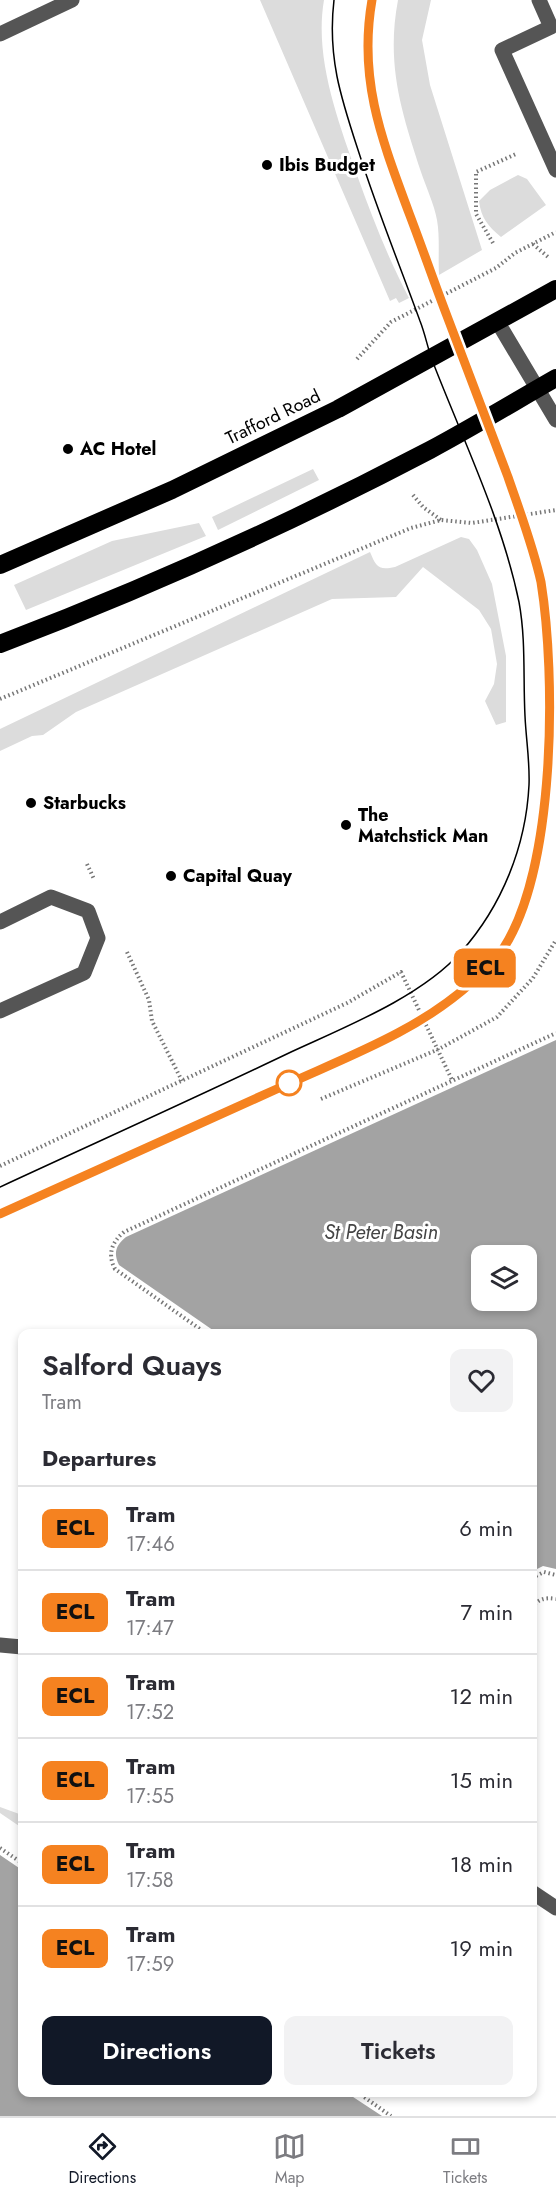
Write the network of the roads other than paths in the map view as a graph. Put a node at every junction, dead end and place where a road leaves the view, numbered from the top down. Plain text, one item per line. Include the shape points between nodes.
1 (72, 0) edge
2 (539, 0) edge
3 (0, 34) edge
4 (556, 170) edge
5 (556, 289) edge
6 (497, 321) junction
7 (556, 378) edge
8 (537, 389) junction
9 (556, 420) edge
10 (0, 565) edge
11 (0, 644) edge
12 (0, 922) edge
13 (0, 1011) edge
14 (0, 1645) edge
15 (18, 1647) edge
16 (537, 1895) edge
17 (556, 1908) edge

1 - 3 street
2 - 4 street via 551,27 502,50
5 - 6 highway, Trafford Road
6 - 8 street
6 - 10 highway, Trafford Road via 366,395 172,490
7 - 8 highway
8 - 9 street
8 - 11 highway via 398,467 261,534 75,616
12 - 13 street via 51,897 88,911 98,938 84,973
14 - 15 street
16 - 17 street

